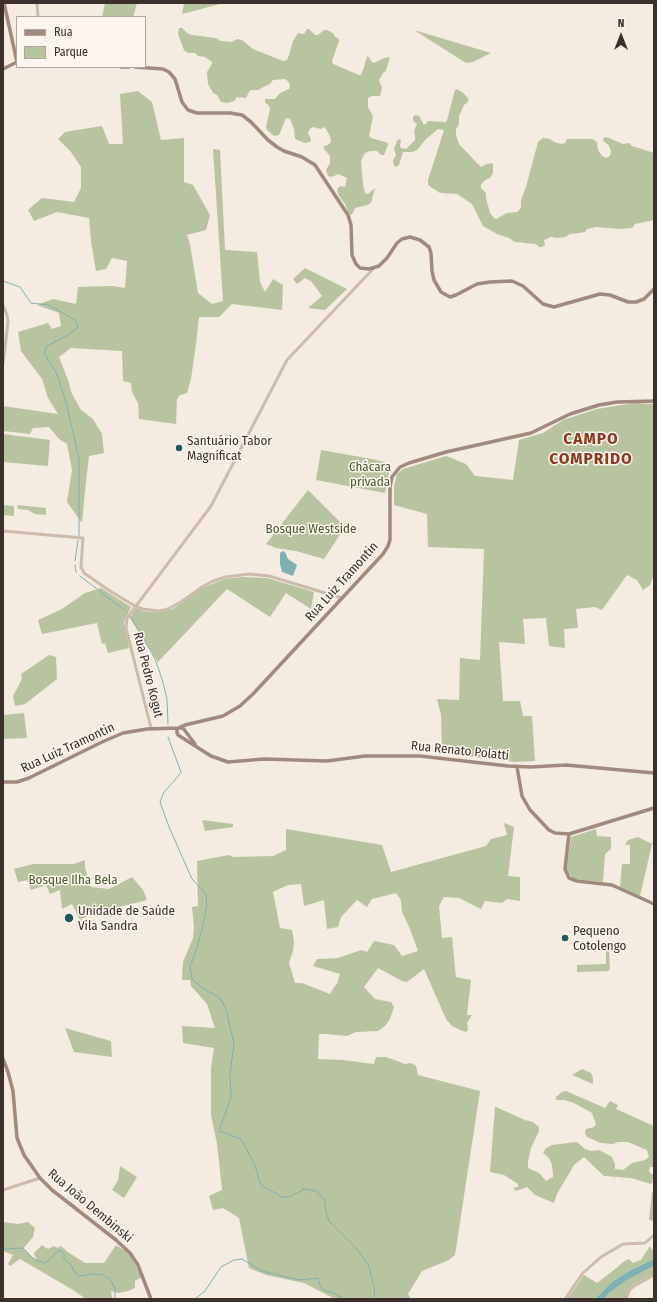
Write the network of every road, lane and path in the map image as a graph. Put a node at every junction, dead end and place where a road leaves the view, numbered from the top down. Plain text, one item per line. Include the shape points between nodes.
1 (4, 3) edge
2 (37, 3) edge
3 (38, 16) edge
4 (16, 57) edge
5 (16, 62) edge
6 (146, 68) edge
7 (3, 69) edge
8 (373, 269) junction
9 (654, 289) edge
10 (3, 305) edge
11 (3, 364) edge
12 (654, 401) edge
13 (3, 531) edge
14 (342, 598) junction
15 (135, 606) junction
16 (151, 728) junction
17 (166, 728) junction
18 (182, 729) junction
19 (178, 734) junction
20 (196, 746) junction
21 (517, 767) junction
22 (654, 773) edge
23 (3, 782) edge
24 (654, 808) edge
25 (569, 834) junction
26 (654, 904) edge
27 (3, 1059) edge
28 (40, 1178) junction
29 (3, 1190) edge
30 (654, 1235) edge
31 (654, 1275) edge
32 (152, 1299) edge
33 (565, 1299) edge
34 (626, 1299) edge

1 - 4 main road
2 - 3 street
5 - 7 main road
6 - 8 main road via 169,72 175,79 182,102 191,111 242,115 276,147 312,162 348,215 354,261 360,268
8 - 9 main road via 385,261 399,241 410,237 420,240 429,247 434,280 441,292 449,296 481,283 512,281 523,286 543,304 554,307 600,294 636,302 644,299
8 - 15 street, Rua Pedro Kogut via 287,360 212,506
10 - 11 street via 8,322
12 - 14 main road, Rua Luiz Tramontin via 612,403 592,407 570,414 531,433 446,452 400,467 394,473 390,487 388,546 373,566
13 - 15 street via 83,538 83,572
14 - 15 street via 276,577 255,574 213,581 168,609 159,611
14 - 18 main road, Rua Luiz Tramontin via 253,694 233,712
15 - 16 street, Rua Pedro Kogut via 127,618 126,625
16 - 17 main road, Rua Luiz Tramontin
16 - 23 main road, Rua Luiz Tramontin via 119,734 29,778 17,782
17 - 18 main road, Rua Luiz Tramontin
17 - 19 main road, Rua Luiz Tramontin
18 - 19 main road via 177,730
18 - 19 main road via 184,734
18 - 20 main road, Rua Renato Polatti
19 - 20 main road, Rua Renato Polatti
20 - 21 main road, Rua Renato Polatti via 216,758 232,762 264,759 327,761 365,756 420,756
21 - 22 main road, Rua Renato Polatti via 566,765
21 - 25 main road via 522,796 530,810 549,830
24 - 25 main road
25 - 26 main road via 565,869 569,878 612,885
27 - 28 main road, Rua João Dembinski via 13,1091 18,1141
28 - 29 street
28 - 32 main road, Rua João Dembinski via 54,1193 128,1251 138,1265
30 - 33 street via 645,1243 623,1244 601,1257 583,1273
31 - 34 street via 630,1289

